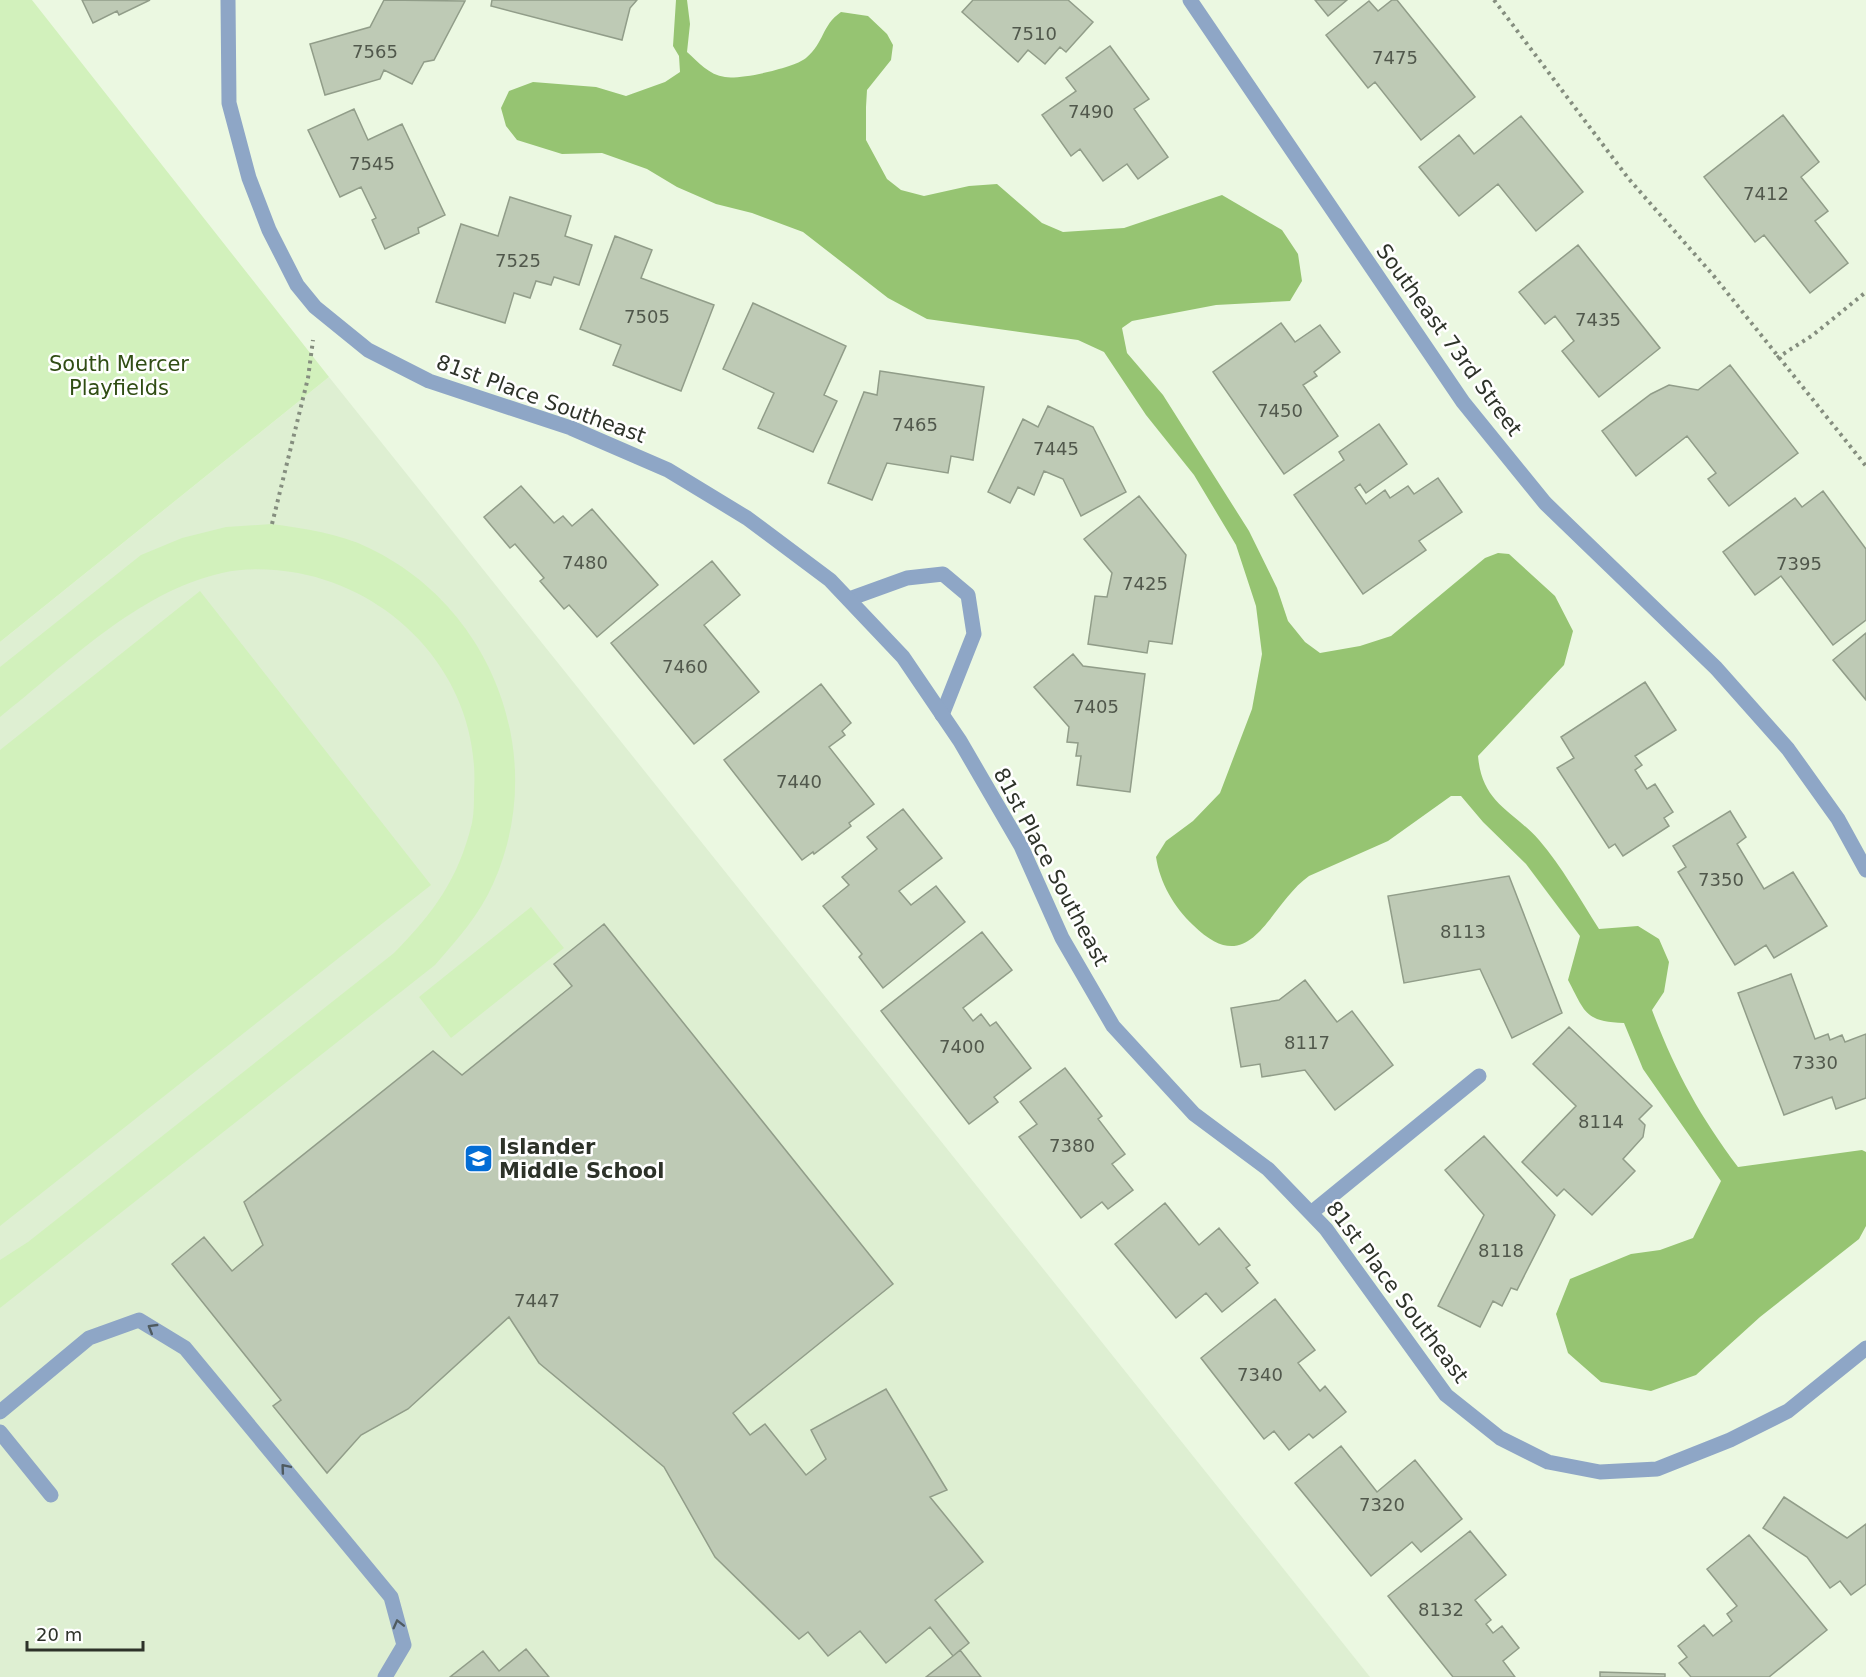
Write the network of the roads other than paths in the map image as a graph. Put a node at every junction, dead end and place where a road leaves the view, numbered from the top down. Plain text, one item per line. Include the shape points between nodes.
1 (228, 0) edge
2 (1190, 0) edge
3 (849, 599) junction
4 (942, 715) junction
5 (1866, 870) edge
6 (1479, 1076) dead end
7 (1311, 1213) junction
8 (1866, 1348) edge
9 (0, 1412) edge
10 (0, 1432) edge
11 (51, 1494) dead end
12 (385, 1677) edge

1 - 3 street, 81st Place Southeast via 229,102 249,178 269,230 297,285 315,307 368,350 429,381 571,428 668,470 747,518 830,580
2 - 5 street, Southeast 73rd Street via 1463,402 1545,503 1716,668 1788,750 1838,819
3 - 4 street, 81st Place Southeast via 903,657
3 - 4 street via 908,578 943,574 968,595 974,634
4 - 7 street, 81st Place Southeast via 1021,846 1062,938 1113,1026 1194,1114 1268,1169
6 - 7 street
7 - 8 street, 81st Place Southeast via 1446,1395 1500,1438 1548,1462 1600,1472 1657,1469 1730,1440 1788,1411
12 -> 9 street via 404,1645 392,1596 185,1348 139,1320 89,1338
10 - 11 street

